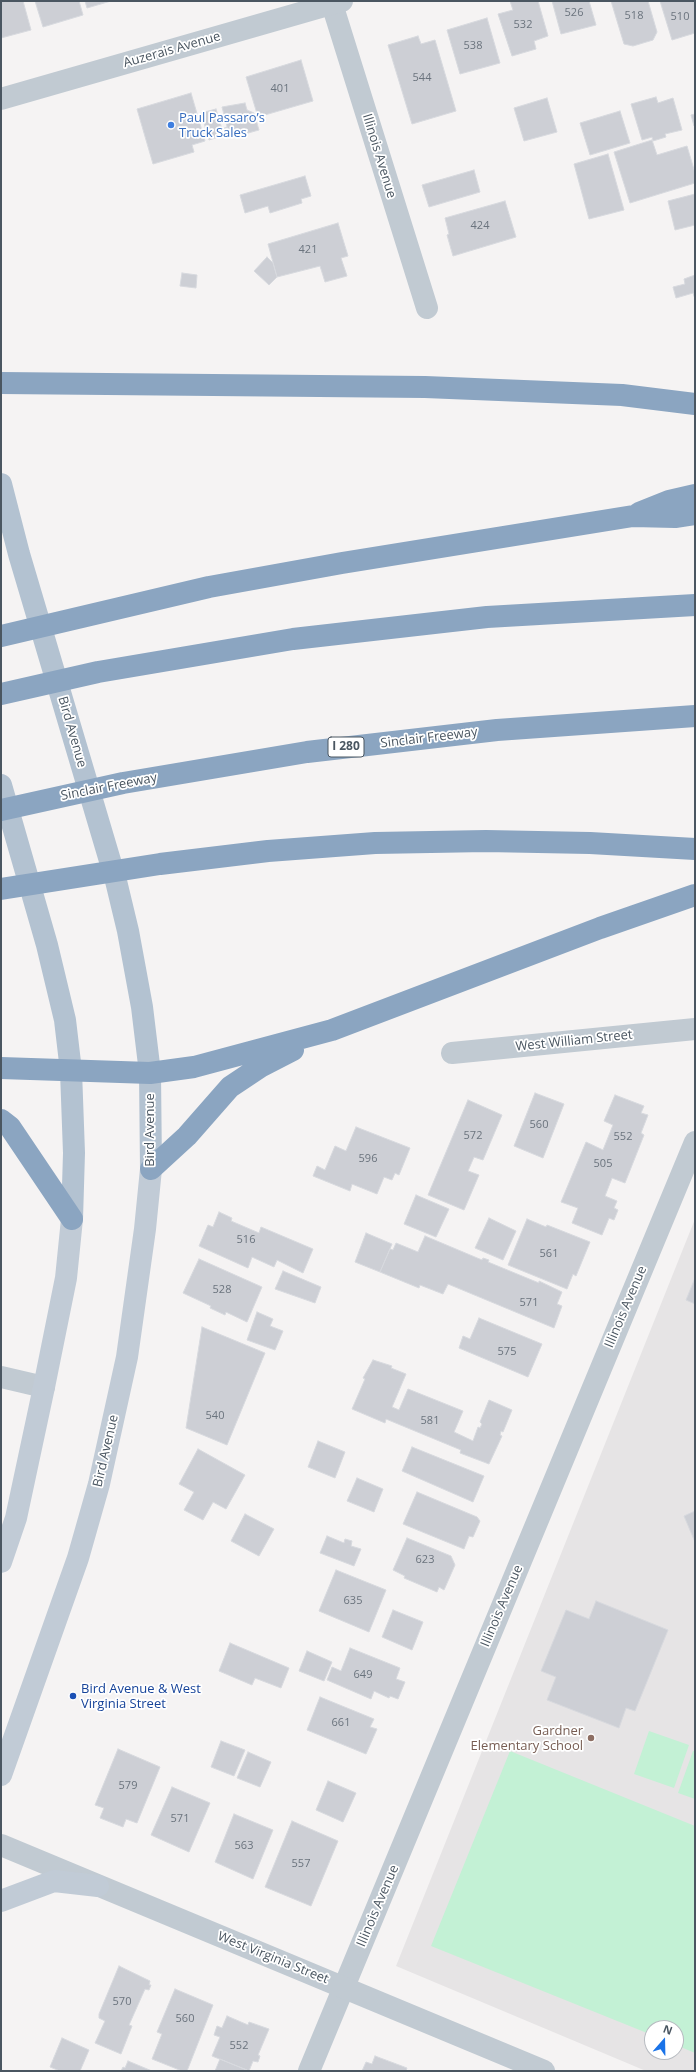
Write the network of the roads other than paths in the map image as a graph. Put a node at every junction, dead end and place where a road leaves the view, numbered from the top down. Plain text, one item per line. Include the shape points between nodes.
1 (337, 3) edge
2 (1, 99) edge
3 (427, 308) dead end
4 (1, 383) edge
5 (695, 404) edge
6 (1, 484) edge
7 (695, 495) edge
8 (695, 514) edge
9 (633, 516) junction
10 (695, 605) edge
11 (1, 636) edge
12 (1, 694) edge
13 (695, 716) edge
14 (1, 785) edge
15 (1, 810) edge
16 (695, 849) edge
17 (1, 889) edge
18 (695, 895) edge
19 (695, 1028) edge
20 (332, 1030) junction
21 (452, 1053) dead end
22 (1, 1068) edge
23 (70, 1071) junction
24 (150, 1073) junction
25 (1, 1120) edge
26 (695, 1142) edge
27 (151, 1168) junction
28 (72, 1219) junction
29 (1, 1377) edge
30 (44, 1387) junction
31 (1, 1562) edge
32 (1, 1775) edge
33 (1, 1845) edge
34 (98, 1886) junction
35 (1, 1901) edge
36 (344, 1988) junction
37 (309, 2071) edge
38 (544, 2071) edge

1 - 2 street, Auzerais Avenue
1 - 3 street, Illinois Avenue
4 - 5 highway via 418,386 622,395
6 - 24 main road, Bird Avenue via 19,554 116,881 142,1007
7 - 9 highway via 669,500
8 - 9 highway via 675,517
9 - 11 highway via 209,587
10 - 12 highway via 487,617 293,639 98,672
13 - 15 highway, Sinclair Freeway / I 280 via 497,730 307,752 123,783
14 - 23 main road via 47,945 65,1020
16 - 17 highway via 575,842 375,844 268,851 160,864
18 - 20 highway via 600,928
19 - 21 street, West William Street
20 - 24 highway via 194,1067
20 - 27 highway via 260,1067 230,1087 187,1136
22 - 23 highway
23 - 24 highway
23 - 28 main road via 74,1153
24 - 27 main road, Bird Avenue
25 - 28 highway via 10,1127
26 - 36 street, Illinois Avenue
27 - 32 main road, Bird Avenue via 128,1357 99,1484 78,1558
28 - 30 main road via 66,1278
29 - 30 street
30 - 31 main road via 16,1518
33 - 34 street, West Virginia Street
34 - 35 main road via 54,1881
34 - 36 street, West Virginia Street
36 - 37 street, Illinois Avenue
36 - 38 street, West Virginia Street

